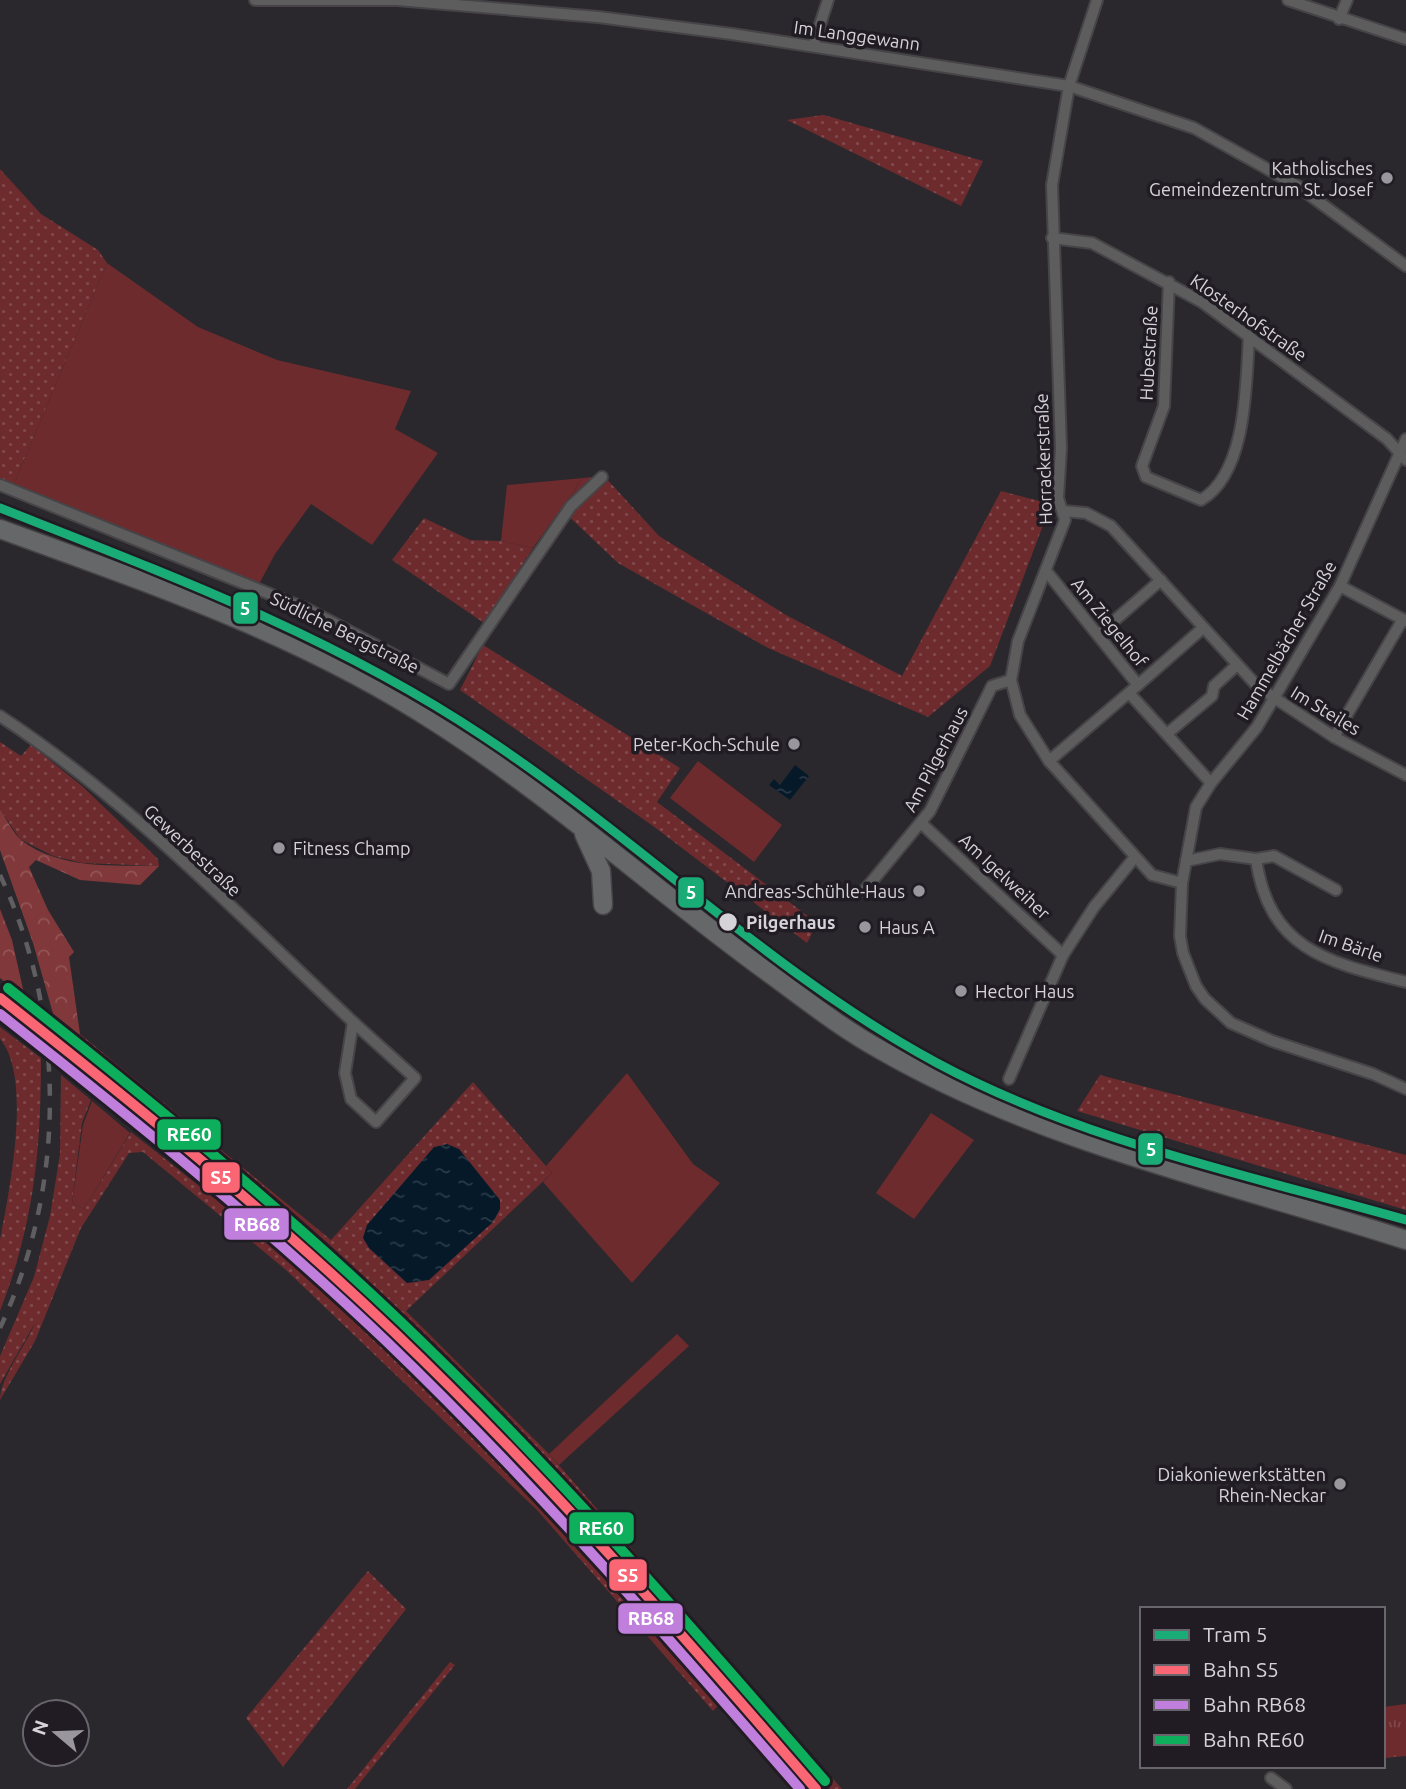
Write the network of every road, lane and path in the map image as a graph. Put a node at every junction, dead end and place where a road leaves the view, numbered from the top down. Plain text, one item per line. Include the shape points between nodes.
1 (255, 0) edge
2 (828, 0) edge
3 (1097, 0) edge
4 (1288, 0) edge
5 (1347, 0) edge
6 (1339, 19) junction
7 (1406, 39) edge
8 (813, 46) junction
9 (1069, 86) junction
10 (1052, 238) junction
11 (1406, 266) edge
12 (1169, 282) junction
13 (1249, 336) junction
14 (1406, 439) edge
15 (1403, 458) edge
16 (602, 477) dead end
17 (0, 485) edge
18 (1063, 511) junction
19 (0, 529) edge
20 (1047, 572) junction
21 (1161, 580) junction
22 (1340, 586) junction
23 (1404, 620) edge
24 (1203, 628) junction
25 (1099, 634) junction
26 (1237, 665) junction
27 (1011, 680) junction
28 (1134, 690) junction
29 (1275, 700) junction
30 (0, 716) edge
31 (1168, 733) junction
32 (1334, 737) junction
33 (1049, 761) junction
34 (1406, 775) edge
35 (1211, 783) junction
36 (922, 824) junction
37 (581, 828) junction
38 (1135, 857) junction
39 (1256, 859) junction
40 (1186, 861) junction
41 (1182, 883) junction
42 (1336, 890) dead end
43 (864, 891) dead end
44 (603, 905) dead end
45 (1063, 954) junction
46 (1406, 982) edge
47 (353, 1022) junction
48 (1009, 1079) dead end
49 (1406, 1089) edge
50 (1406, 1240) edge
51 (1271, 1778) dead end
52 (1286, 1789) edge

1 - 8 street, Im Langgewann via 410,1 598,17
2 - 8 street
3 - 9 street, Horrackerstraße
4 - 6 street
5 - 6 street
6 - 7 street
8 - 9 street, Im Langgewann
9 - 10 street, Horrackerstraße via 1052,185
9 - 11 street, Im Langgewann via 1194,128 1296,184
10 - 12 street, Klosterhofstraße via 1092,243
10 - 18 street, Horrackerstraße via 1058,498
12 - 13 street, Klosterhofstraße
12 - 13 street, Hubestraße via 1164,406 1142,466 1146,477 1201,500 1216,492 1243,428
13 - 15 street, Klosterhofstraße via 1387,439
14 - 15 street, Hammelbächer Straße
15 - 22 street, Hammelbächer Straße
16 - 17 street, Südliche Bergstraße via 571,506 449,684 307,609
18 - 20 street, Horrackerstraße via 1062,532
18 - 21 street, Im Steiles via 1086,513 1111,526
19 - 37 main road via 160,588 326,658 437,723
20 - 25 street, Am Ziegelhof
20 - 27 street, Horrackerstraße via 1017,641
21 - 24 street, Im Steiles
21 - 25 street
22 - 23 street
22 - 29 street, Hammelbächer Straße
23 - 32 street
24 - 26 street, Im Steiles
24 - 28 street
25 - 28 street, Am Ziegelhof
26 - 29 street, Im Steiles
26 - 31 street via 1213,686 1212,696
27 - 33 street, Horrackerstraße via 1020,715
27 - 36 street, Am Pilgerhaus via 992,687
28 - 31 street, Am Ziegelhof
28 - 33 street, Am Ziegelhof
29 - 32 street, Im Steiles
29 - 35 street, Hammelbächer Straße
30 - 47 street, Gewerbestraße via 45,745 122,808
31 - 35 street, Am Ziegelhof
32 - 34 street, Im Steiles
33 - 38 street, Horrackerstraße
35 - 40 street, Hammelbächer Straße via 1196,807
36 - 43 street, Am Pilgerhaus
36 - 45 street, Am Igelweiher
37 - 44 main road via 601,871
37 - 50 main road via 828,1018 947,1087 1029,1121
38 - 41 street, Horrackerstraße via 1152,875
38 - 45 street via 1094,906
39 - 40 street via 1220,853
39 - 42 street via 1274,856
39 - 46 street, Im Bärle via 1266,903 1291,936 1319,954
40 - 41 street, Hammelbächer Straße
41 - 49 street, Hammelbächer Straße via 1183,954 1196,985 1218,1013 1247,1031
45 - 48 street
47 - 47 street, Gewerbestraße via 415,1078 376,1122 351,1099 345,1073
51 - 52 street

